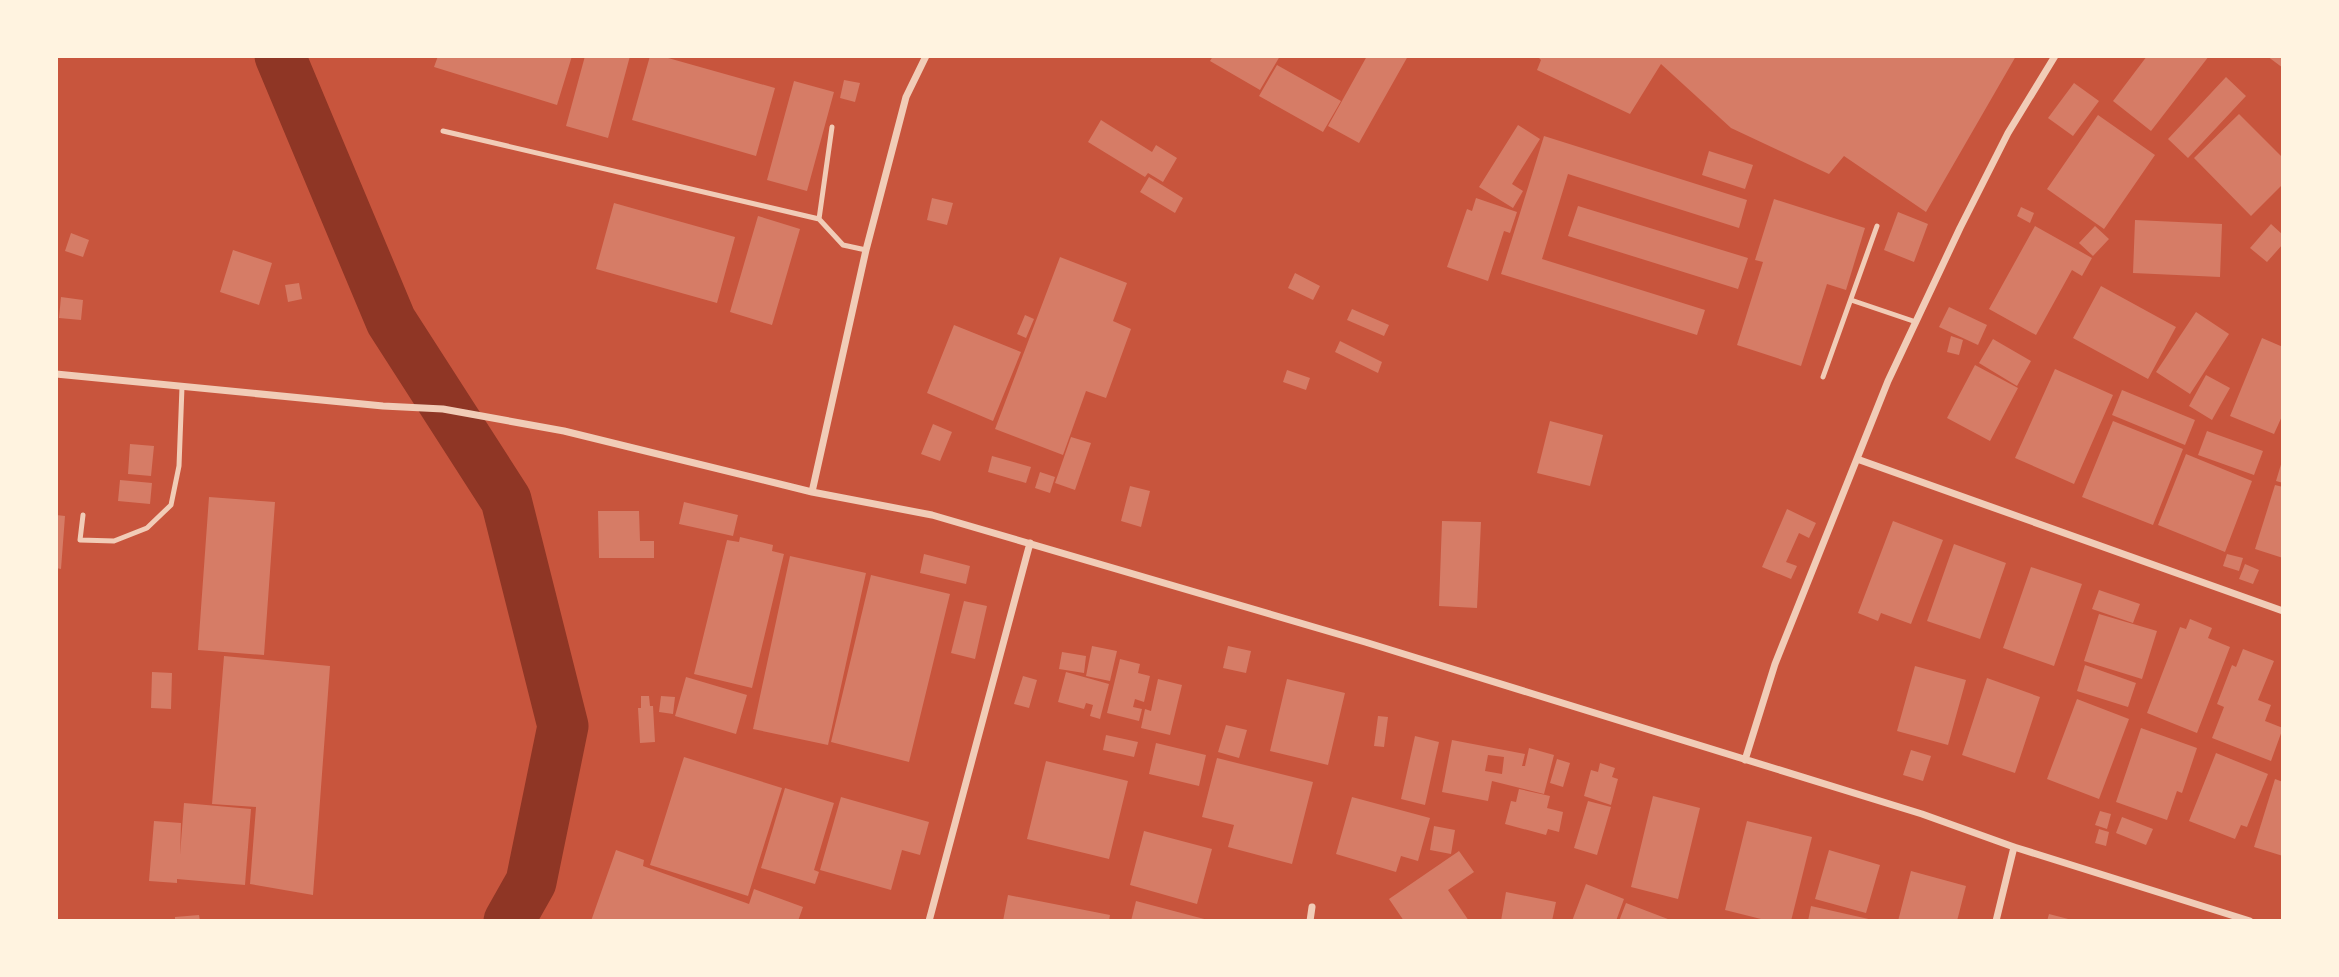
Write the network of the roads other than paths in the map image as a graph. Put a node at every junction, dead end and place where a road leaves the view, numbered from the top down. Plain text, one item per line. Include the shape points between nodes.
1 (926, 56) edge
2 (2055, 56) edge
3 (832, 127) dead end
4 (443, 131) dead end
5 (819, 219) junction
6 (1877, 226) dead end
7 (866, 250) junction
8 (1851, 300) junction
9 (1916, 322) junction
10 (56, 374) edge
11 (1823, 377) dead end
12 (183, 387) junction
13 (1857, 459) junction
14 (812, 492) junction
15 (83, 515) dead end
16 (1030, 543) junction
17 (2283, 611) edge
18 (1745, 760) junction
19 (2014, 847) junction
20 (1312, 907) dead end
21 (929, 921) edge
22 (1310, 921) edge
23 (1996, 921) edge
24 (2250, 921) edge

1 - 7 street via 906,97
2 - 9 street via 2008,133
3 - 5 lane
4 - 5 lane
5 - 7 lane via 843,245
6 - 8 lane
7 - 14 street
8 - 9 lane
8 - 11 lane
9 - 13 street
10 - 12 street
12 - 14 street via 443,410 564,431
12 - 15 lane via 179,466 171,505 147,528 114,541 80,540
13 - 17 street
13 - 18 street via 1775,664
14 - 16 street via 932,516
16 - 18 street
16 - 21 street
18 - 19 street
19 - 23 street
19 - 24 street
20 - 22 street

